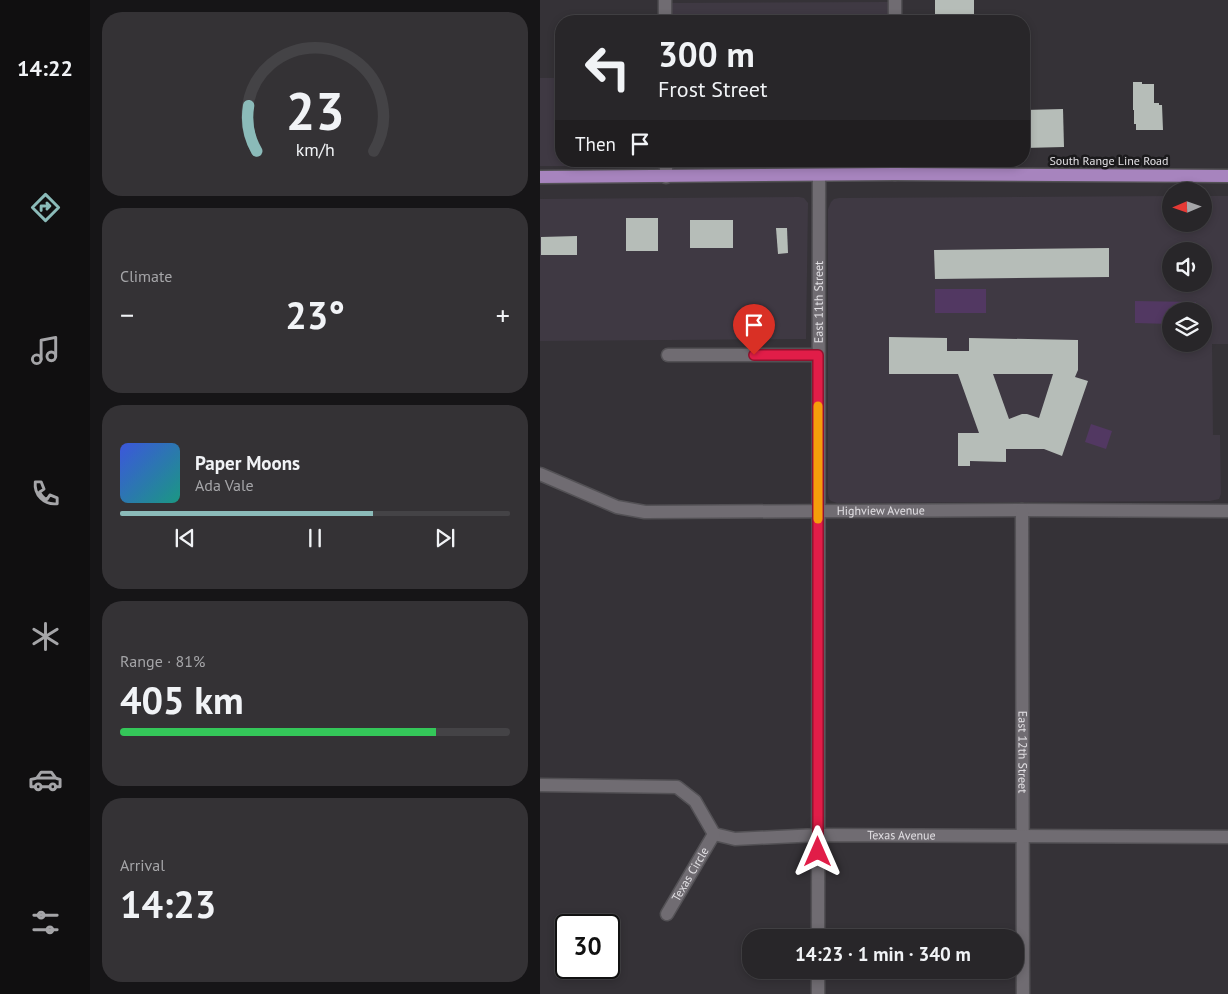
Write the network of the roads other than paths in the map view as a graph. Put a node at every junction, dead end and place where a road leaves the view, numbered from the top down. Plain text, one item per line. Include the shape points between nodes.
1 (665, 0) edge
2 (895, 0) edge
3 (665, 15) edge
4 (895, 15) edge
5 (666, 167) edge
6 (895, 167) edge
7 (819, 175) junction
8 (1228, 176) edge
9 (540, 177) edge
10 (666, 177) junction
11 (668, 355) dead end
12 (818, 355) junction
13 (540, 474) edge
14 (818, 510) junction
15 (1022, 510) junction
16 (1228, 511) edge
17 (540, 785) edge
18 (714, 834) junction
19 (818, 835) junction
20 (1023, 837) junction
21 (1228, 837) edge
22 (667, 914) dead end
23 (818, 929) edge
24 (818, 979) edge
25 (818, 994) edge
26 (1023, 994) edge

1 - 3 street
2 - 4 street
5 - 10 street
6 - 7 main road, South Range Line Road
6 - 8 main road, South Range Line Road
7 - 10 main road, South Range Line Road
7 - 12 street, East 11th Street
9 - 10 main road, South Range Line Road
11 - 12 street
12 - 14 street, East 11th Street
13 - 14 street, Highview Avenue via 617,507 645,512
14 - 15 street, Highview Avenue
14 - 19 street, East 11th Street
15 - 16 street, Highview Avenue
15 - 20 street, East 12th Street
17 - 18 street via 677,787 695,800
18 - 19 street, Texas Avenue via 734,839
18 - 22 street, Texas Circle
19 - 20 street, Texas Avenue
19 - 23 street, East 11th Street
20 - 21 street, Texas Avenue
20 - 26 street, East 12th Street
24 - 25 street

